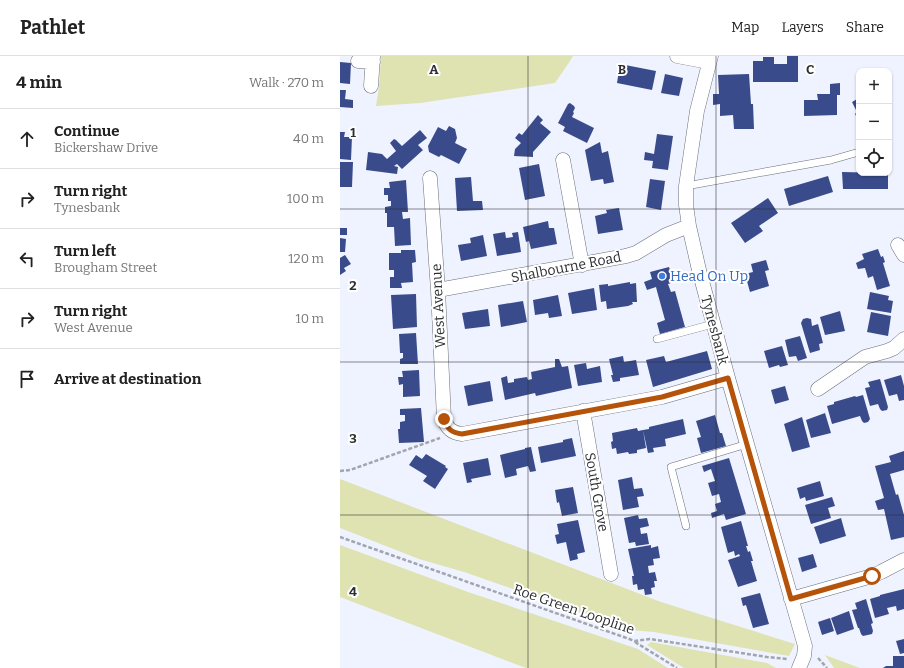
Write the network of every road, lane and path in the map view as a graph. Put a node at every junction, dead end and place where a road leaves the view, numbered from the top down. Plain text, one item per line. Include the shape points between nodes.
1 (677, 56) edge
2 (373, 59) edge
3 (710, 59) edge
4 (358, 61) dead end
5 (371, 86) dead end
6 (856, 153) edge
7 (563, 160) dead end
8 (430, 178) dead end
9 (686, 186) junction
10 (689, 226) junction
11 (582, 265) junction
12 (438, 290) junction
13 (713, 324) junction
14 (657, 339) dead end
15 (904, 339) edge
16 (728, 378) junction
17 (818, 389) dead end
18 (583, 411) junction
19 (451, 431) junction
20 (746, 444) junction
21 (340, 471) edge
22 (686, 526) dead end
23 (340, 537) edge
24 (904, 560) edge
25 (612, 574) dead end
26 (791, 599) junction
27 (635, 641) junction
28 (803, 657) edge
29 (677, 668) edge
30 (827, 668) edge

1 - 3 street
2 - 4 street
2 - 5 street
3 - 9 street, Tynesbank via 695,124
6 - 9 lane via 831,160
7 - 11 street
8 - 12 street, West Avenue
9 - 10 street, Tynesbank
10 - 11 street, Shalbourne Road via 666,235 636,253
10 - 13 street, Tynesbank
11 - 12 street, Shalbourne Road
12 - 19 street, West Avenue via 444,419
13 - 14 lane
13 - 16 street, Tynesbank
15 - 17 street via 894,348 836,369
16 - 18 street via 662,397
16 - 20 street, Tynesbank
18 - 19 street via 462,434
18 - 25 street, South Grove
19 - 21 path via 437,439 350,470
20 - 22 lane via 671,467
20 - 26 street, Tynesbank
23 - 27 path, Roe Green Loopline
24 - 26 street via 872,576
26 - 28 street, Tynesbank
27 - 28 path, Roe Green Loopline via 650,639 786,659
27 - 29 path
28 - 30 path, Roe Green Loopline via 816,656

